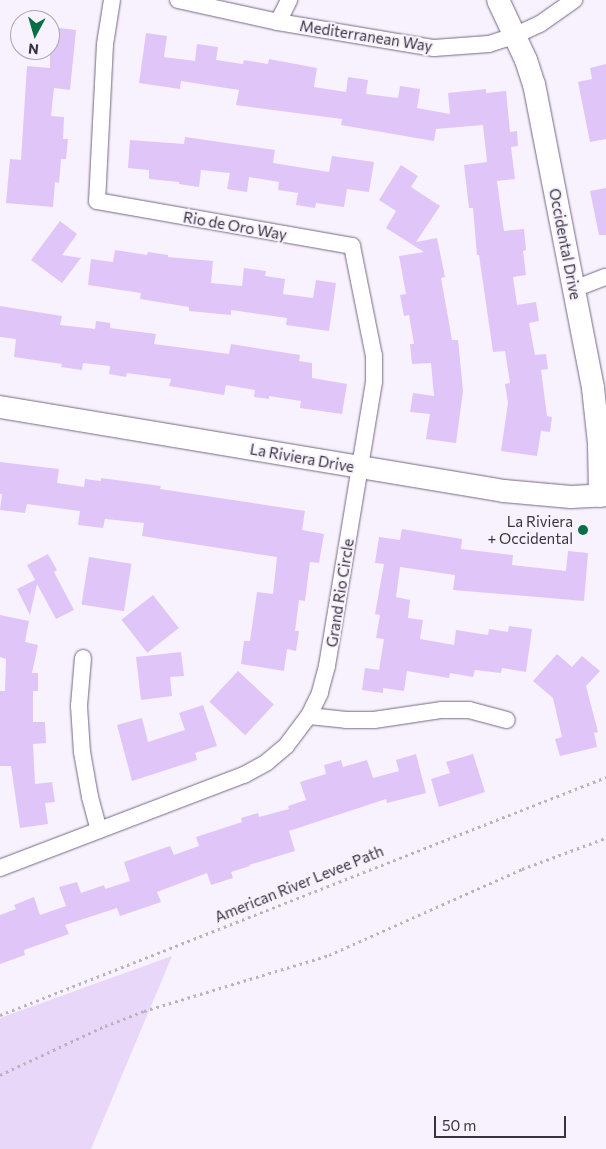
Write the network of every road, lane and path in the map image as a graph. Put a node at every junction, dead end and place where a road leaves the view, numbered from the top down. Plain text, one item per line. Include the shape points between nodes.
1 (112, 0) edge
2 (178, 0) edge
3 (289, 0) edge
4 (498, 0) edge
5 (574, 0) edge
6 (278, 22) junction
7 (516, 35) junction
8 (606, 277) edge
9 (574, 289) junction
10 (0, 407) edge
11 (360, 468) junction
12 (603, 496) edge
13 (84, 658) dead end
14 (309, 716) junction
15 (507, 720) dead end
16 (606, 776) edge
17 (99, 830) junction
18 (606, 838) edge
19 (0, 868) edge
20 (0, 1015) edge
21 (0, 1074) edge

1 - 11 street, Rio de Oro Way via 105,44 97,201 352,246 366,306 375,369
2 - 6 street, Mediterranean Way
3 - 6 street
4 - 7 street, Occidental Drive
5 - 7 street, Mediterranean Way via 540,24
6 - 7 street, Mediterranean Way via 434,48 489,44
7 - 9 street, Occidental Drive via 534,84
8 - 9 street
9 - 12 street, Occidental Drive via 593,388
10 - 11 street, La Riviera Drive
11 - 12 street, La Riviera Drive via 520,493
11 - 14 street, Grand Rio Circle via 327,666 320,693
13 - 17 street via 79,706 82,752
14 - 15 street via 374,720 442,710 469,710
14 - 17 street, Grand Rio Circle via 286,746 244,775
16 - 20 path, American River Levee Path
17 - 19 street, Grand Rio Circle
18 - 21 path via 504,876 329,955 137,1014

